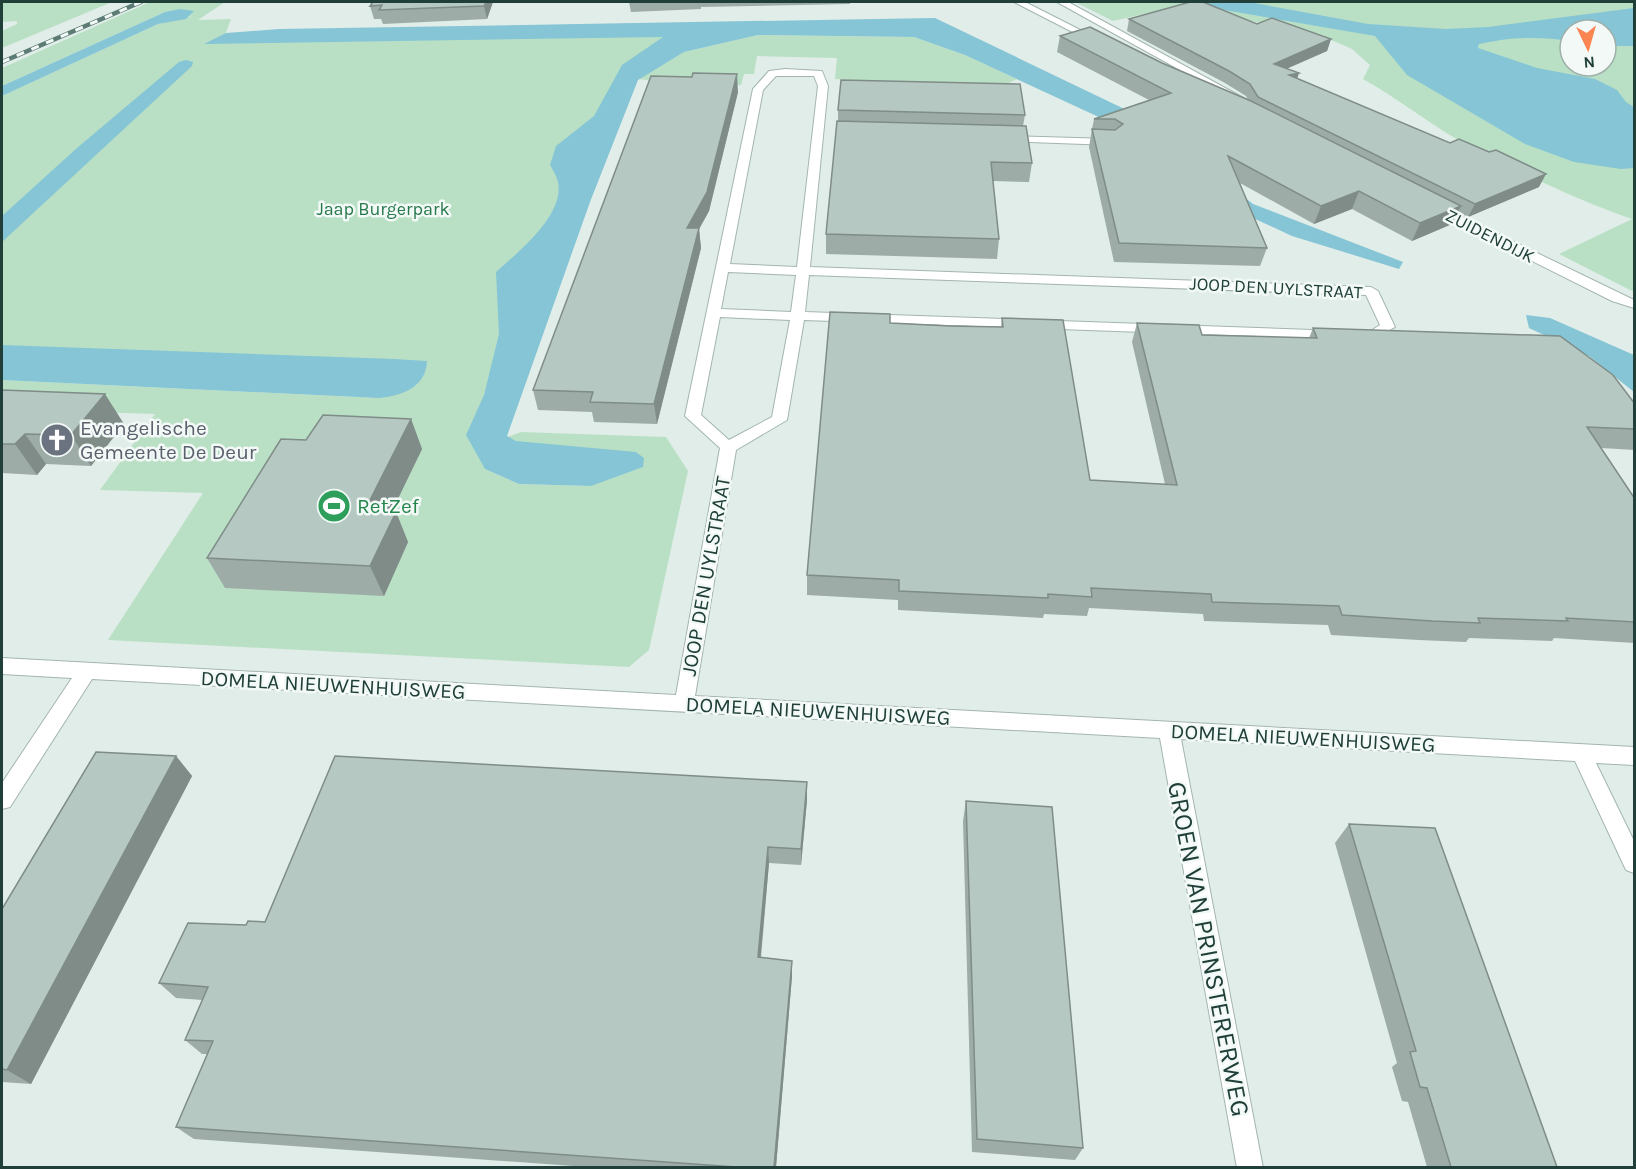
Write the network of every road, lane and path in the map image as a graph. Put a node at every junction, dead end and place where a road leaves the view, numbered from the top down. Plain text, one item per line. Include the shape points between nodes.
1 (1019, 2) edge
2 (1062, 2) edge
3 (1112, 49) edge
4 (1228, 106) edge
5 (994, 138) edge
6 (1111, 142) edge
7 (1420, 200) edge
8 (724, 268) junction
9 (803, 271) junction
10 (1635, 304) edge
11 (714, 313) junction
12 (798, 315) junction
13 (728, 447) junction
14 (2, 666) edge
15 (87, 671) junction
16 (684, 705) junction
17 (1169, 730) junction
18 (1581, 752) junction
19 (1635, 756) edge
20 (2, 800) edge
21 (1635, 862) edge
22 (1250, 1167) edge

1 - 3 street
2 - 4 street via 1220,87 1241,100 1243,109
5 - 6 street
7 - 10 street, ZUIDENDIJK via 1607,294
8 - 9 street, JOOP DEN UYLSTRAAT
8 - 9 street, JOOP DEN UYLSTRAAT via 758,89 773,73 818,73 823,86 824,134
8 - 11 street, JOOP DEN UYLSTRAAT
9 - 12 street, JOOP DEN UYLSTRAAT
9 - 12 street, JOOP DEN UYLSTRAAT via 1371,291 1388,327 1371,336
11 - 12 street, JOOP DEN UYLSTRAAT
11 - 13 street, JOOP DEN UYLSTRAAT via 693,416
12 - 13 street, JOOP DEN UYLSTRAAT via 779,420
13 - 16 street, JOOP DEN UYLSTRAAT
14 - 15 street, DOMELA NIEUWENHUISWEG
15 - 16 street, DOMELA NIEUWENHUISWEG
15 - 20 street
16 - 17 street, DOMELA NIEUWENHUISWEG
17 - 18 street, DOMELA NIEUWENHUISWEG
17 - 22 street, GROEN VAN PRINSTERERWEG
18 - 19 street, DOMELA NIEUWENHUISWEG
18 - 21 street

